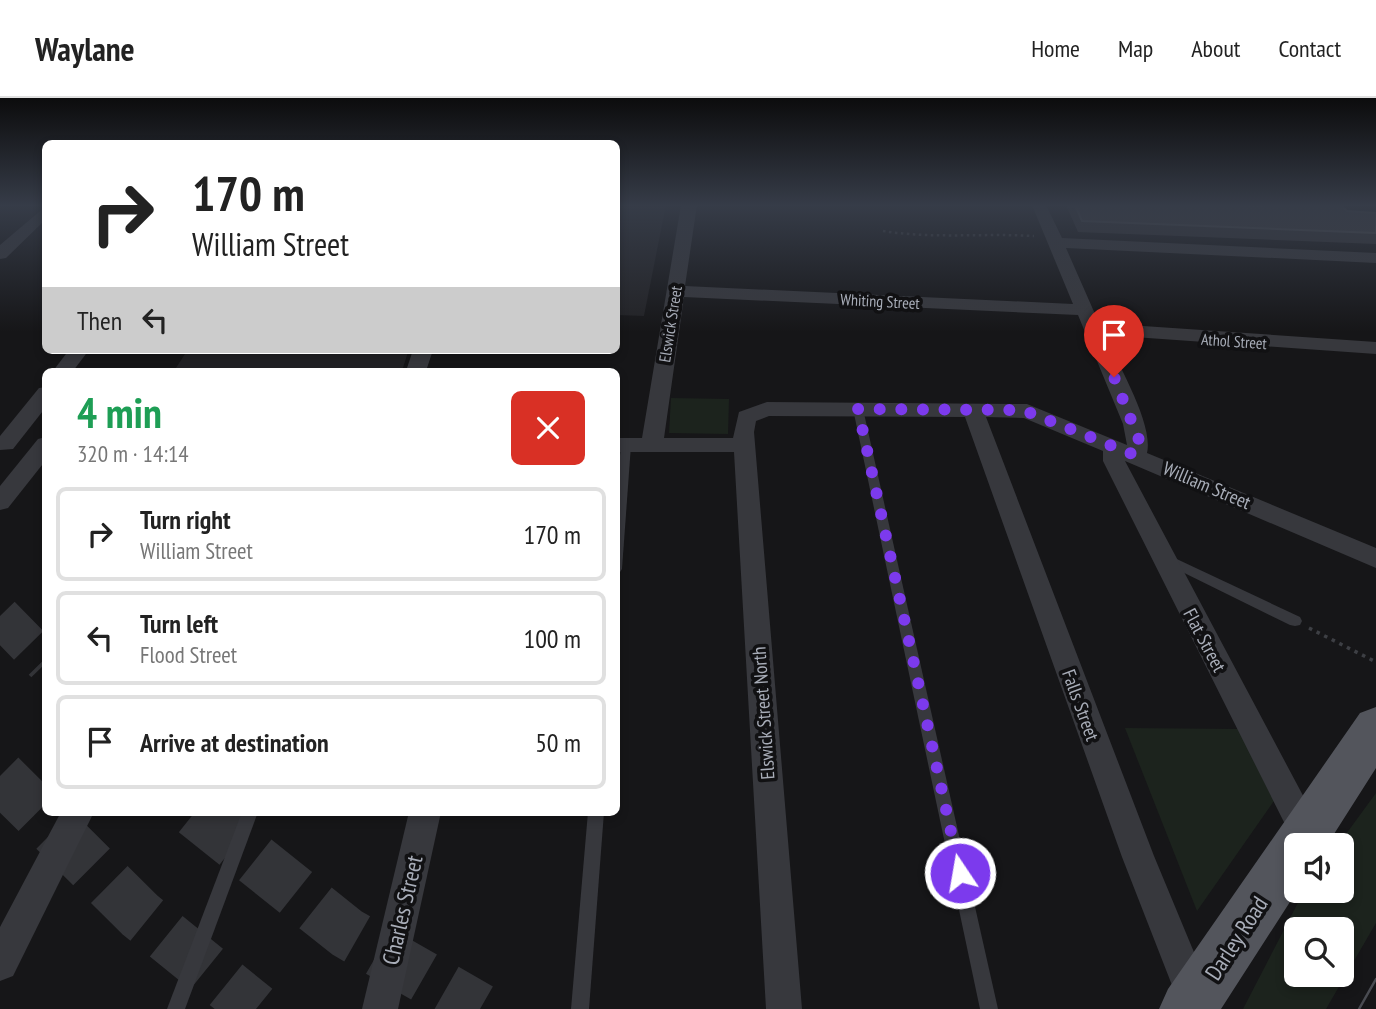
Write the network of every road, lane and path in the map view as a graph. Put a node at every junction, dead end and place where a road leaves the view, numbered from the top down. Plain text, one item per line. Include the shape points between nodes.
1 (682, 248) edge
2 (1058, 248) edge
3 (1152, 248) edge
4 (1376, 258) edge
5 (675, 291) junction
6 (1085, 310) junction
7 (1093, 328) junction
8 (1376, 348) edge
9 (76, 354) edge
10 (65, 368) edge
11 (42, 398) edge
12 (858, 409) junction
13 (972, 409) junction
14 (745, 431) junction
15 (2, 444) edge
16 (42, 444) edge
17 (652, 444) junction
18 (621, 445) edge
19 (42, 449) edge
20 (1126, 451) junction
21 (620, 470) edge
22 (0, 502) edge
23 (1162, 557) junction
24 (1376, 558) edge
25 (1295, 621) joint
26 (1374, 661) dead end
27 (1376, 728) edge
28 (76, 816) edge
29 (248, 816) edge
30 (424, 816) edge
31 (596, 816) edge
32 (1305, 831) junction
33 (0, 963) edge
34 (1192, 1004) edge
35 (176, 1009) edge
36 (380, 1009) edge
37 (580, 1009) edge
38 (784, 1009) edge
39 (989, 1009) edge

1 - 5 street, Elswick Street
2 - 6 street, Flat Street
3 - 4 street
5 - 6 street, Whiting Street
5 - 17 street, Elswick Street
6 - 7 street, Flat Street
7 - 8 street, Athol Street
7 - 20 street, Flat Street via 1139,440
9 - 10 street
11 - 15 street
12 - 13 street, William Street
12 - 14 street, William Street via 768,409
12 - 39 lane
13 - 20 street, William Street via 1032,412
13 - 34 street, Falls Street
14 - 17 street, William Street
14 - 38 street, Elswick Street North
15 - 16 street
17 - 18 street, William Street
18 - 21 lane
19 - 22 street
20 - 23 street, Flat Street via 1112,455 1114,461
20 - 24 street, William Street
23 - 25 lane
23 - 32 street, Flat Street
25 - 26 path
27 - 32 main road, Darley Road
28 - 33 street
29 - 35 lane
30 - 36 street, Charles Street
31 - 37 lane
32 - 34 main road, Darley Road

